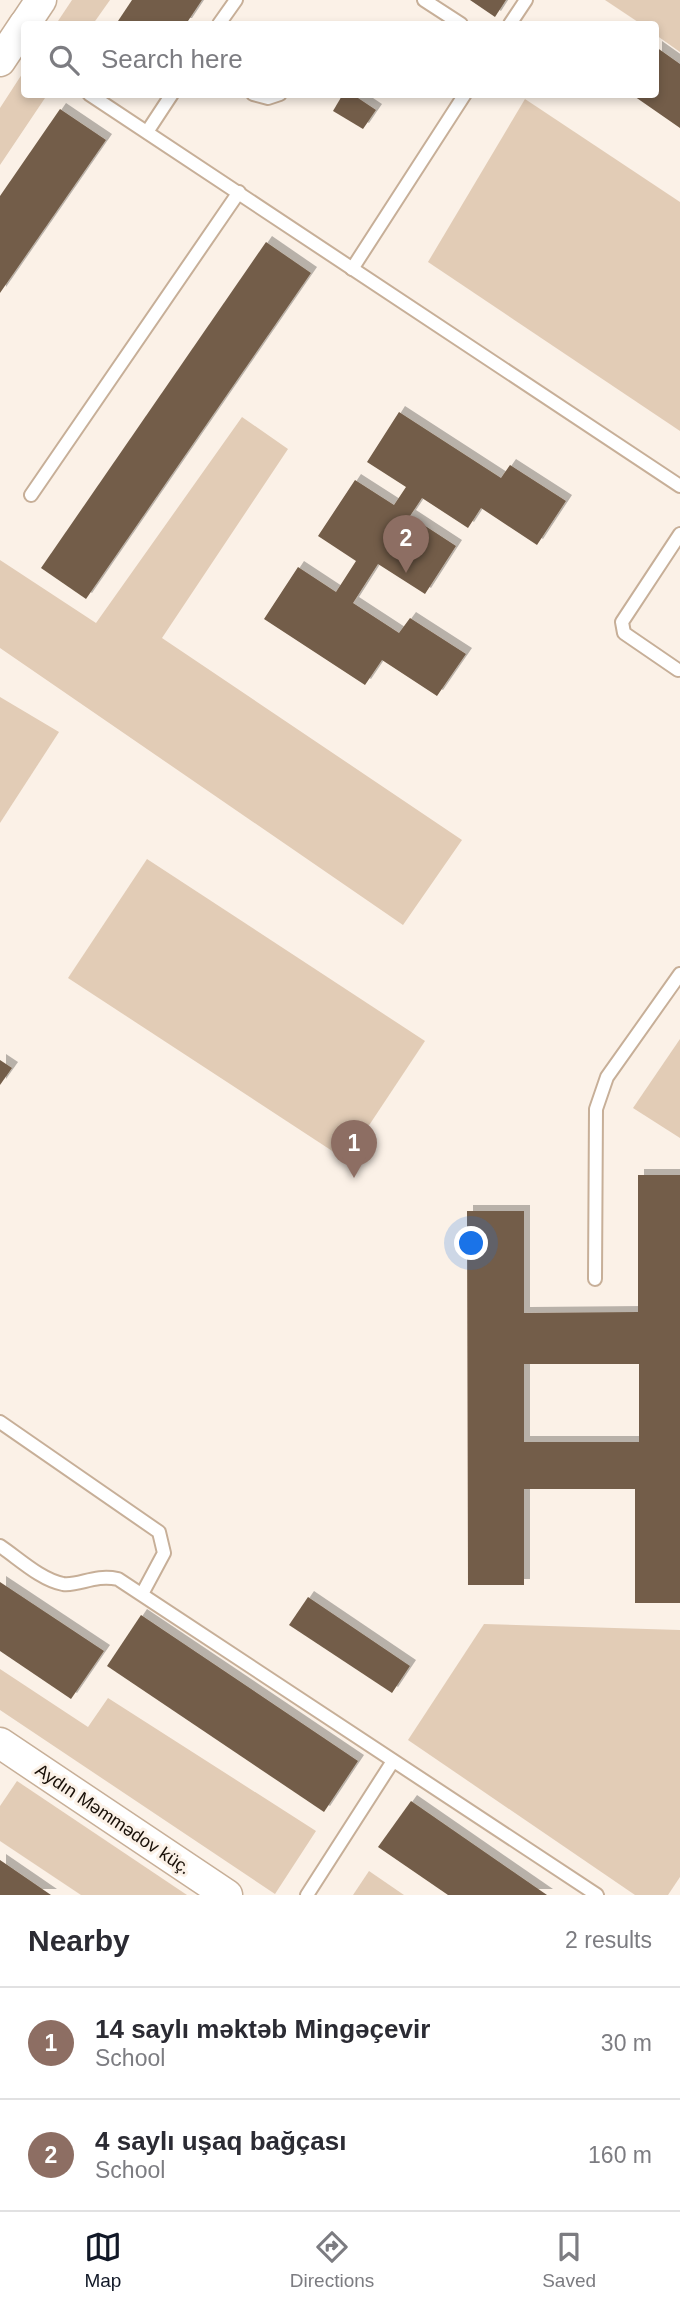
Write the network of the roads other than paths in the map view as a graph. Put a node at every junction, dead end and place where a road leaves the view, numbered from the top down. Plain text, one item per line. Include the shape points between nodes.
1 (41, 0) edge
2 (236, 0) edge
3 (424, 0) edge
4 (526, 0) edge
5 (29, 21) edge
6 (221, 21) edge
7 (456, 21) edge
8 (512, 21) edge
9 (95, 98) edge
10 (169, 98) edge
11 (462, 98) edge
12 (147, 132) junction
13 (239, 192) junction
14 (352, 269) junction
15 (680, 486) edge
16 (31, 495) dead end
17 (680, 534) edge
18 (678, 670) dead end
19 (680, 974) edge
20 (595, 1279) dead end
21 (0, 1422) edge
22 (0, 1546) edge
23 (142, 1594) junction
24 (0, 1743) edge
25 (393, 1761) junction
26 (227, 1895) edge
27 (307, 1895) edge
28 (597, 1895) edge

1 - 5 street
2 - 6 lane
3 - 7 lane
4 - 8 lane
9 - 12 lane
10 - 12 lane
11 - 14 lane
12 - 13 lane
13 - 14 lane
13 - 16 lane
14 - 15 lane
17 - 18 lane via 622,622 625,634
19 - 20 lane via 607,1077 596,1109
21 - 23 lane via 159,1532 164,1553
22 - 23 lane via 64,1584 100,1575 118,1579
23 - 25 lane
24 - 26 street, Aydın Məmmədov küç.
25 - 27 lane
25 - 28 lane

